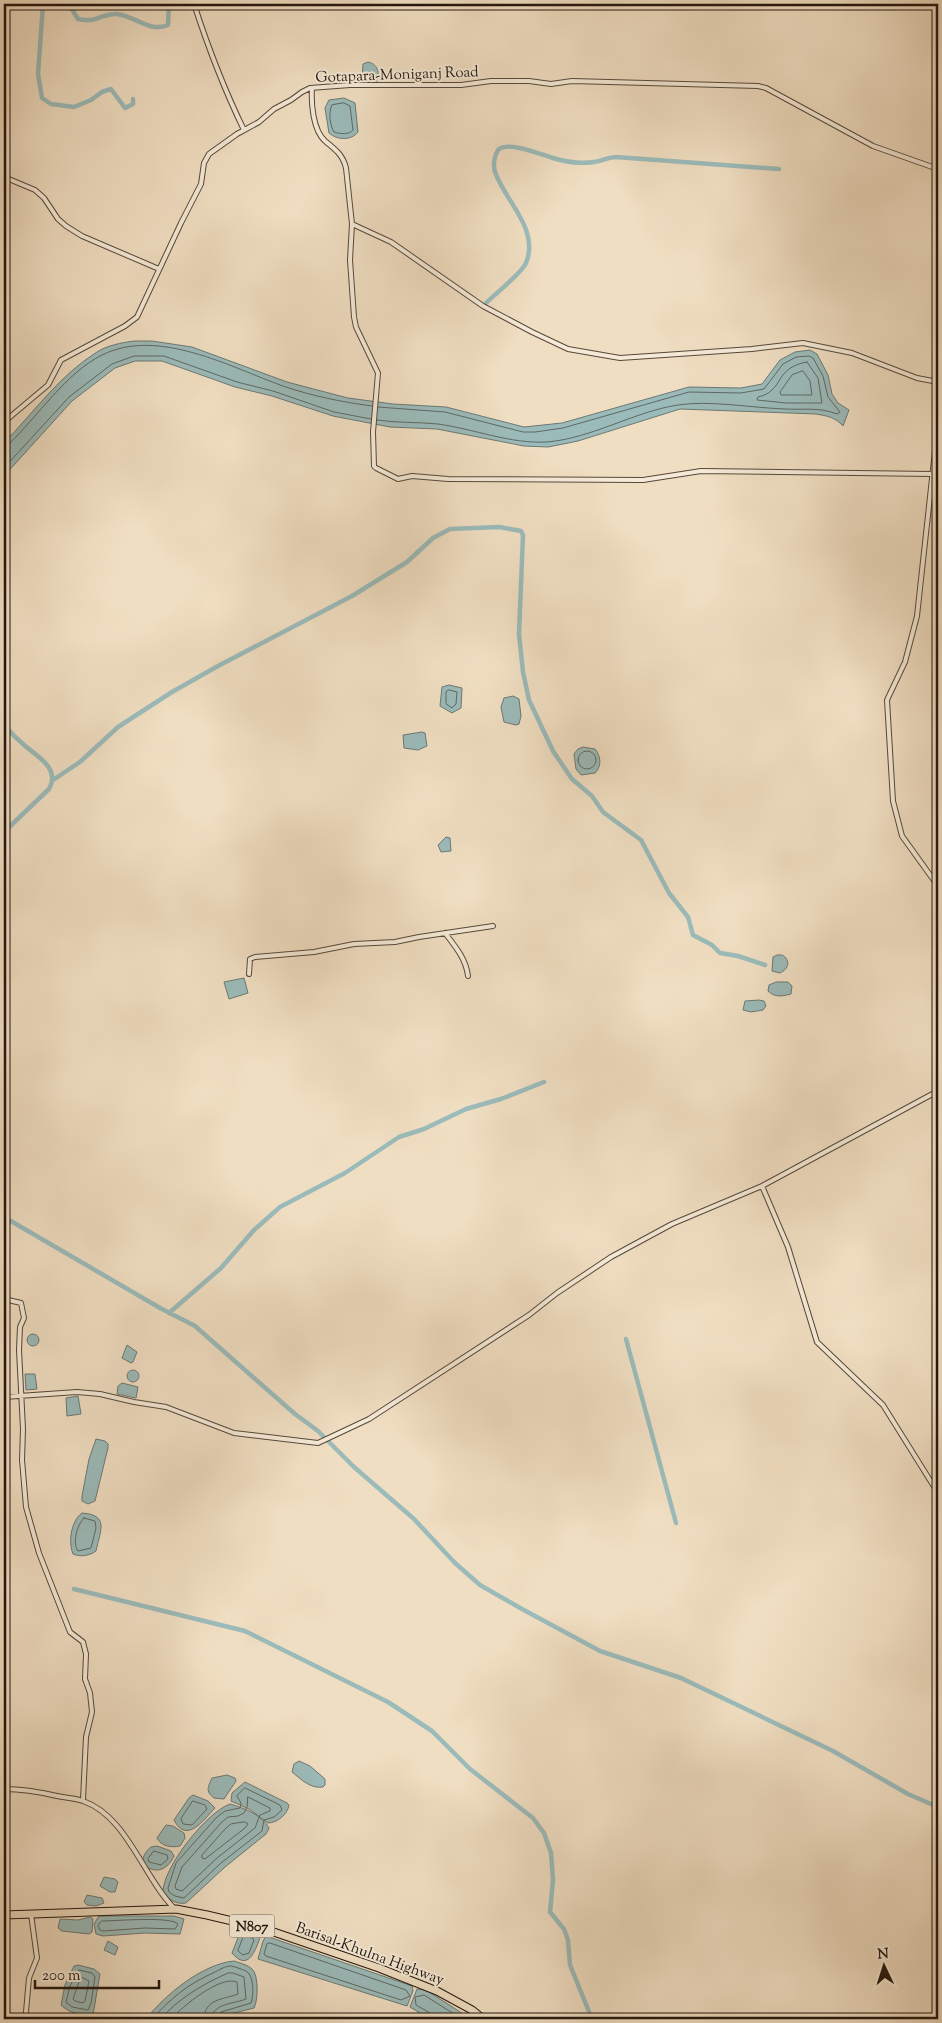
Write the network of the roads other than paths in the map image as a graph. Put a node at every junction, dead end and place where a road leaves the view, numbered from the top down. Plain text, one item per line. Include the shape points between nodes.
1 (194, 4) edge
2 (312, 88) junction
3 (244, 130) junction
4 (938, 169) edge
5 (4, 177) edge
6 (352, 224) junction
7 (159, 269) junction
8 (938, 382) edge
9 (4, 422) edge
10 (938, 449) edge
11 (932, 474) junction
12 (938, 886) edge
13 (493, 926) dead end
14 (445, 933) junction
15 (249, 974) dead end
16 (468, 976) dead end
17 (938, 1091) edge
18 (762, 1186) junction
19 (4, 1299) edge
20 (22, 1396) junction
21 (4, 1397) edge
22 (938, 1493) edge
23 (4, 1789) edge
24 (83, 1800) junction
25 (176, 1909) junction
26 (30, 1914) junction
27 (4, 1915) edge
28 (28, 2019) edge
29 (483, 2019) edge

1 - 3 street via 228,99
2 - 3 street, Gotapara-Moniganj Road
2 - 4 street, Gotapara-Moniganj Road via 461,85 491,81 758,86 873,146
2 - 6 street via 311,99 319,133 344,159
3 - 7 street, Gotapara-Moniganj Road via 209,154 204,163 201,184
5 - 7 street via 35,190 58,219 82,236
6 - 8 street via 391,242 483,306 568,349 620,358 803,343 852,353 916,378
6 - 11 street via 350,260 354,317 375,364 378,383 373,432 374,466 398,479 412,476 643,480 701,471
7 - 9 street, Gotapara-Moniganj Road via 137,317 61,360 48,385
10 - 11 street via 934,451
11 - 12 street via 917,616 905,662 887,700 893,801 902,836
13 - 14 street
14 - 15 street via 395,942 255,957 250,959
14 - 16 street via 461,955
17 - 18 street
18 - 20 street via 672,1224 610,1257 530,1315 369,1419 318,1443 234,1433 166,1407 100,1394 77,1392
18 - 22 street via 788,1247 817,1342 883,1405
19 - 20 street via 21,1303 22,1307 24,1318 20,1327 19,1350
20 - 21 street
20 - 24 street via 22,1460 28,1515 70,1632 82,1642 86,1654 85,1679 92,1712 86,1737
23 - 24 street
24 - 25 street via 108,1816 155,1885
25 - 26 highway, Barisal-Khulna Highway / N807
25 - 29 highway, Barisal-Khulna Highway / N807 via 262,1928 379,1968 437,1991
26 - 27 highway, Barisal-Khulna Highway / N807
26 - 28 street via 37,1958 30,1978

